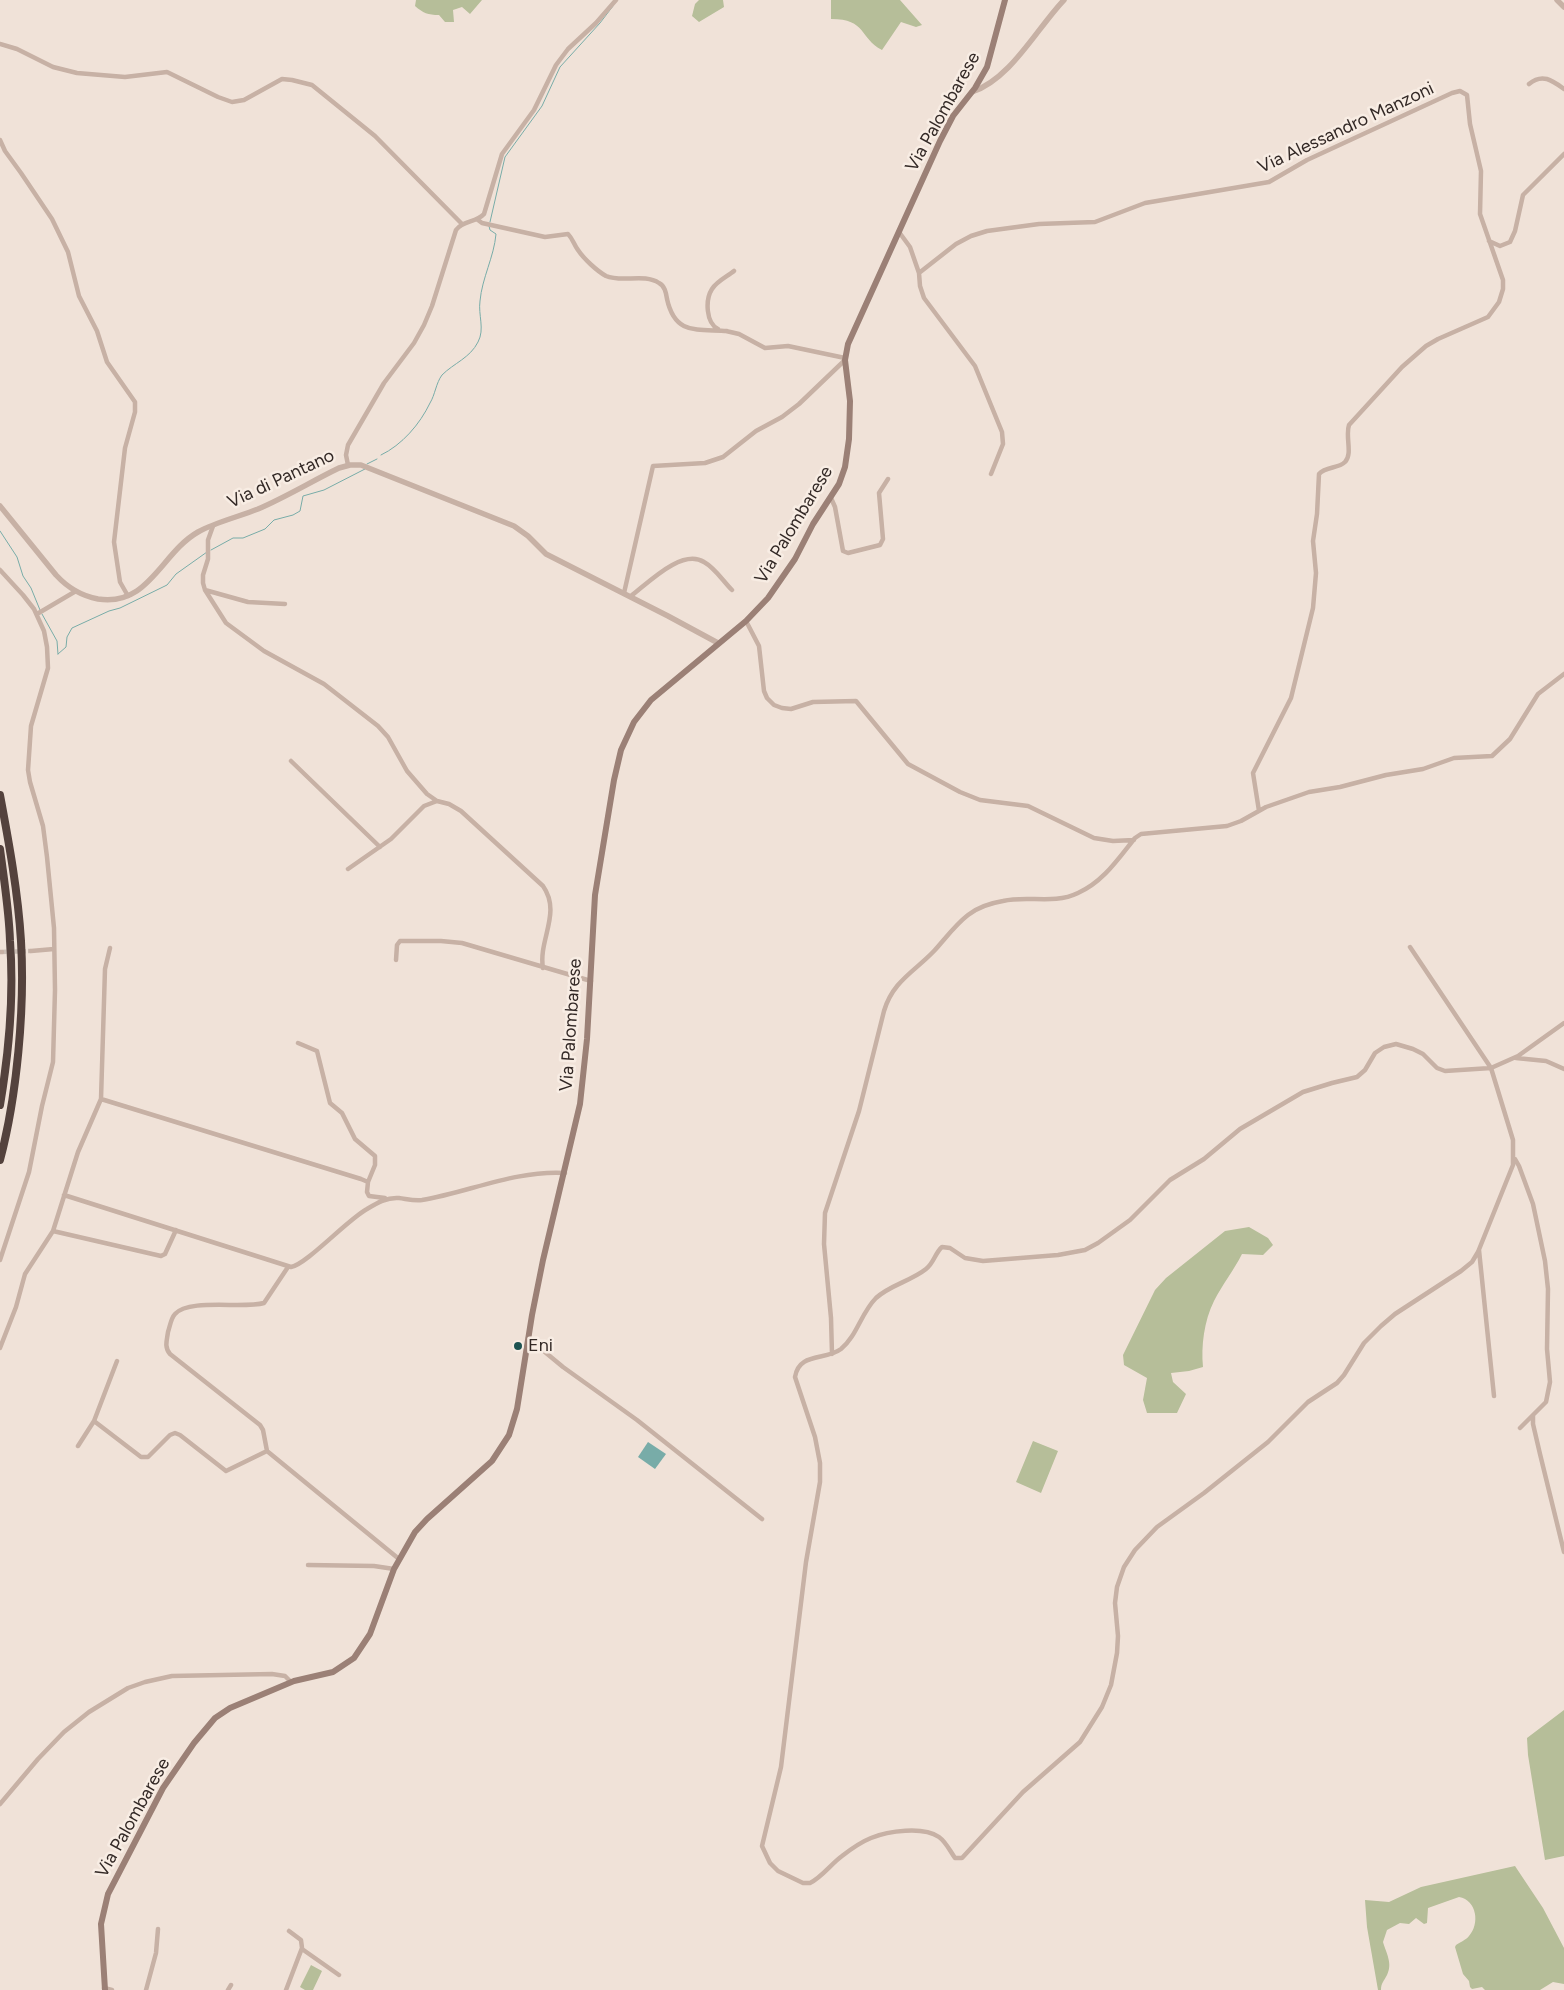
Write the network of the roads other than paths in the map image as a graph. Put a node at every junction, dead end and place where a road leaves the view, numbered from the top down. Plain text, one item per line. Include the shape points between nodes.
1 (616, 0) edge
2 (1005, 0) edge
3 (1064, 0) edge
4 (1557, 0) edge
5 (1564, 6) edge
6 (0, 44) edge
7 (1529, 84) dead end
8 (1564, 89) edge
9 (972, 92) junction
10 (0, 140) edge
11 (1564, 154) edge
12 (478, 220) junction
13 (462, 224) junction
14 (899, 232) junction
15 (1488, 241) junction
16 (734, 271) dead end
17 (919, 273) junction
18 (726, 331) junction
19 (845, 359) junction
20 (348, 465) junction
21 (991, 474) dead end
22 (888, 479) dead end
23 (830, 498) junction
24 (0, 506) edge
25 (213, 526) junction
26 (0, 570) edge
27 (205, 590) junction
28 (732, 590) dead end
29 (76, 591) junction
30 (624, 593) junction
31 (128, 596) junction
32 (631, 596) junction
33 (285, 604) dead end
34 (37, 614) junction
35 (746, 621) junction
36 (718, 643) junction
37 (1564, 674) edge
38 (291, 761) dead end
39 (0, 794) edge
40 (437, 801) junction
41 (1259, 810) junction
42 (1134, 840) junction
43 (380, 847) junction
44 (0, 849) edge
45 (348, 869) dead end
46 (1410, 947) dead end
47 (110, 948) dead end
48 (54, 949) junction
49 (32, 951) tunnel mouth
50 (396, 960) dead end
51 (543, 968) junction
52 (591, 981) junction
53 (1564, 1024) edge
54 (298, 1043) dead end
55 (1515, 1058) junction
56 (1491, 1068) junction
57 (1564, 1069) edge
58 (101, 1099) junction
59 (0, 1105) edge
60 (1515, 1159) junction
61 (0, 1160) edge
62 (565, 1174) junction
63 (368, 1182) junction
64 (64, 1195) junction
65 (389, 1198) junction
66 (176, 1230) junction
67 (53, 1231) junction
68 (1479, 1248) junction
69 (0, 1260) edge
70 (288, 1267) junction
71 (528, 1338) junction
72 (0, 1348) edge
73 (832, 1354) junction
74 (117, 1361) dead end
75 (1494, 1396) dead end
76 (1533, 1416) junction
77 (94, 1421) junction
78 (1520, 1428) dead end
79 (78, 1446) dead end
80 (267, 1451) junction
81 (762, 1519) dead end
82 (1564, 1552) edge
83 (399, 1559) junction
84 (308, 1565) dead end
85 (394, 1569) junction
86 (291, 1682) junction
87 (0, 1804) edge
88 (158, 1929) dead end
89 (289, 1931) dead end
90 (302, 1950) junction
91 (339, 1975) dead end
92 (231, 1985) dead end
93 (104, 1989) edge
94 (112, 1990) edge
95 (146, 1990) edge
96 (228, 1990) edge
97 (286, 1990) edge

1 - 12 street via 568,49 556,66 534,110 502,154 488,205
2 - 9 main road, Via Palombarese via 988,64
3 - 9 street via 1031,42 995,79
4 - 5 street
6 - 13 street via 72,72 118,77 169,72 232,102 244,100 282,79 309,84 373,134
7 - 8 street via 1545,78
9 - 14 main road, Via Palombarese via 942,137
10 - 31 street via 4,151 54,223 68,252 80,298 97,331 107,362 135,402 124,451 114,542 120,582
11 - 15 street via 1523,195 1511,241 1500,246
12 - 13 street
12 - 18 street via 530,235 550,237 568,234 580,253 603,274 661,284 671,316 681,325
13 - 20 street via 455,233 428,315 414,343 348,445
14 - 17 street via 910,247
14 - 19 main road, Via Palombarese via 849,341
15 - 17 street, Via Alessandro Manzoni via 1479,212 1481,170 1470,126 1469,98 1457,91 1307,160 1269,182 1142,204 1095,222 1039,224 982,232 956,244
15 - 41 street, Via Alessandro Manzoni via 1503,280 1502,293 1493,312 1483,320 1431,343 1405,364 1349,425 1346,460 1323,470 1318,476 1313,541 1316,576 1313,608 1291,698 1253,773
16 - 18 street via 713,287 708,303 712,325
17 - 21 street via 924,298 975,366 1002,432 1003,444
18 - 19 street via 741,334 765,348 786,346
19 - 23 main road, Via Palombarese via 850,405 848,453 843,476
19 - 30 street via 799,404 753,433 723,457 708,462 653,466
20 - 25 street, Via di Pantano via 264,506
20 - 30 street, Via di Pantano via 368,467 514,526 545,553
22 - 23 street via 879,493 883,539 880,544 844,552 835,507
23 - 35 main road, Via Palombarese via 783,578
24 - 29 street, Via di Pantano via 58,577
25 - 27 street via 203,577
25 - 31 street, Via di Pantano via 185,541 150,581
26 - 34 street via 24,594
27 - 33 street via 250,602
27 - 40 street via 232,630 324,684 381,728 411,776
28 - 32 street via 706,563 689,558 674,564
29 - 31 street, Via di Pantano via 104,599
29 - 34 street
30 - 32 street, Via di Pantano
32 - 36 street, Via di Pantano
34 - 48 street via 48,661 30,726 29,776 44,834
35 - 36 main road, Via Palombarese
35 - 42 street via 758,643 765,693 776,706 791,709 813,702 856,700 908,764 952,788 980,800 1030,807 1094,838
36 - 52 main road, Via Palombarese via 652,700 638,716 623,743 614,775 596,885
37 - 41 street via 1539,692 1510,739 1492,756 1454,758 1420,769 1308,792
38 - 43 street
39 - 61 highway via 14,874 21,942 21,998 17,1065
40 - 43 street via 424,806
40 - 51 street via 461,811 546,890 551,909 542,956
41 - 42 street via 1227,826 1144,834
42 - 73 street via 1105,874 1076,894 1053,900 1006,900 971,912 893,991 884,1011 860,1106 825,1213 824,1244
43 - 45 street
44 - 59 highway via 10,942 10,1000
46 - 56 street
47 - 58 street via 105,969
48 - 49 street
48 - 69 street via 53,1062 30,1172
50 - 51 street via 400,941 449,941
51 - 52 street
52 - 62 main road, Via Palombarese via 582,1092
53 - 55 street
54 - 63 street via 317,1051 330,1104 343,1115 355,1139 374,1156 375,1165
55 - 56 street
55 - 57 street via 1546,1061
56 - 60 street
56 - 73 street via 1445,1071 1413,1049 1399,1044 1386,1046 1375,1053 1357,1078 1303,1092 1240,1129 1204,1159 1172,1178 1133,1218 1091,1247 1061,1255 983,1261 969,1259 942,1247 926,1269 875,1299 849,1340
58 - 63 street
58 - 64 street
60 - 68 street
60 - 76 street via 1534,1210 1548,1283 1550,1389 1546,1402
62 - 65 street via 522,1176 420,1200
62 - 71 main road, Via Palombarese via 543,1260
63 - 65 street via 369,1196
64 - 66 street
64 - 67 street
65 - 70 street via 363,1211 297,1266
66 - 67 street via 161,1256
66 - 70 street
67 - 72 street via 25,1274
68 - 73 street via 1468,1266 1380,1326 1333,1386 1311,1400 1268,1442 1157,1527 1135,1550 1117,1584 1117,1658 1109,1692 1098,1714 1080,1742 1020,1795 962,1858 955,1858 942,1839 924,1832 878,1836 850,1850 813,1882 806,1883 776,1870 762,1844 781,1767 805,1569 820,1484 815,1437 794,1375 806,1359
68 - 75 street
70 - 80 street via 263,1303 194,1306 177,1312 172,1318 166,1343 170,1354 260,1425
71 - 81 street
71 - 83 main road, Via Palombarese via 516,1414 504,1445 487,1467 423,1522
74 - 77 street
76 - 78 street
76 - 82 street
77 - 79 street
77 - 80 street via 142,1458 148,1457 175,1434 226,1471
80 - 83 street
83 - 85 main road, Via Palombarese
84 - 85 street
85 - 86 main road, Via Palombarese via 371,1632 354,1658 331,1673
86 - 87 street via 284,1676 272,1674 180,1675 130,1687 66,1730
86 - 93 main road, Via Palombarese via 220,1714 194,1743 163,1788 105,1904 101,1928
88 - 95 street
89 - 90 street via 301,1940
90 - 91 street
90 - 97 street
92 - 96 street
93 - 94 street

